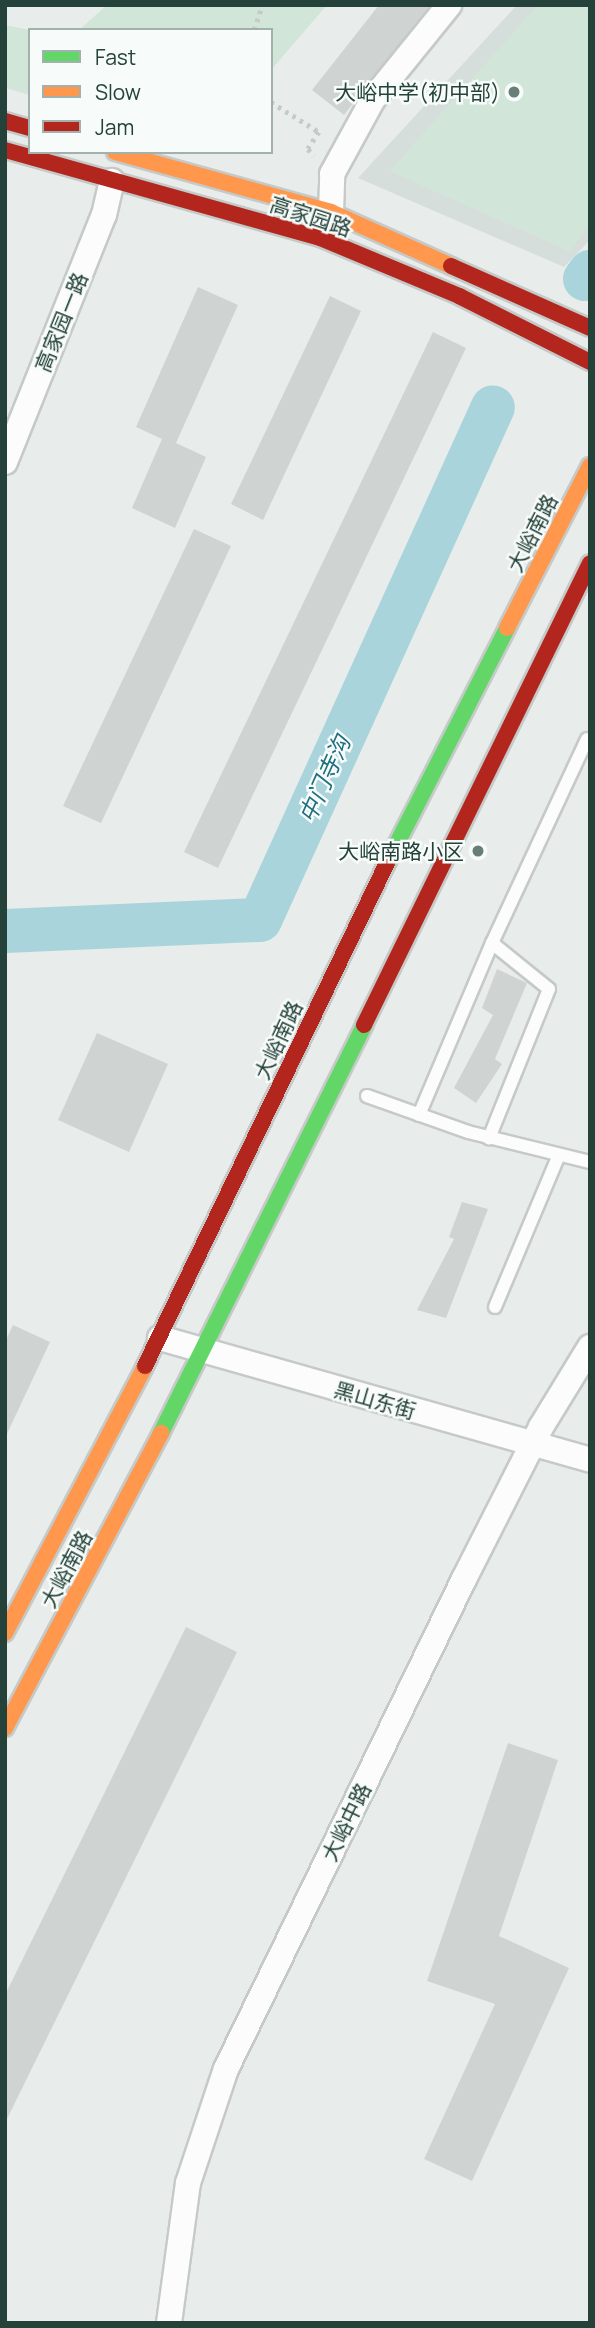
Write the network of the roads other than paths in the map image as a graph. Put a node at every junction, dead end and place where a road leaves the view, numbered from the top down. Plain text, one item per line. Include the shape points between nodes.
1 (449, 5) edge
2 (5, 121) edge
3 (28, 127) edge
4 (5, 150) edge
5 (122, 154) edge
6 (112, 181) junction
7 (331, 212) junction
8 (590, 328) edge
9 (590, 362) edge
10 (5, 462) edge
11 (590, 466) edge
12 (590, 563) edge
13 (587, 739) dead end
14 (492, 943) junction
15 (367, 1096) dead end
16 (419, 1115) junction
17 (489, 1138) junction
18 (559, 1154) junction
19 (590, 1162) edge
20 (495, 1307) dead end
21 (160, 1338) junction
22 (590, 1347) edge
23 (204, 1352) junction
24 (532, 1445) junction
25 (590, 1460) edge
26 (5, 1633) edge
27 (5, 1728) edge
28 (169, 2323) edge

1 - 7 street via 373,99 332,174
2 - 3 main road
4 - 6 main road, 高家园路
5 - 7 main road, 高家园路
6 - 9 main road, 高家园路 via 320,238 459,296
6 - 10 street, 高家园一路 via 104,215
7 - 8 main road, 高家园路
11 - 21 main road, 大峪南路 via 356,923
12 - 23 main road, 大峪南路
13 - 14 lane
14 - 16 lane
14 - 17 lane via 549,989
15 - 16 lane
16 - 17 lane
17 - 18 lane
18 - 19 lane
18 - 20 lane
21 - 23 street, 黑山东街
21 - 26 main road, 大峪南路
22 - 24 street, 大峪中路
23 - 24 street, 黑山东街
23 - 27 main road, 大峪南路
24 - 25 street, 黑山东街
24 - 28 street, 大峪中路 via 226,2069 188,2183

